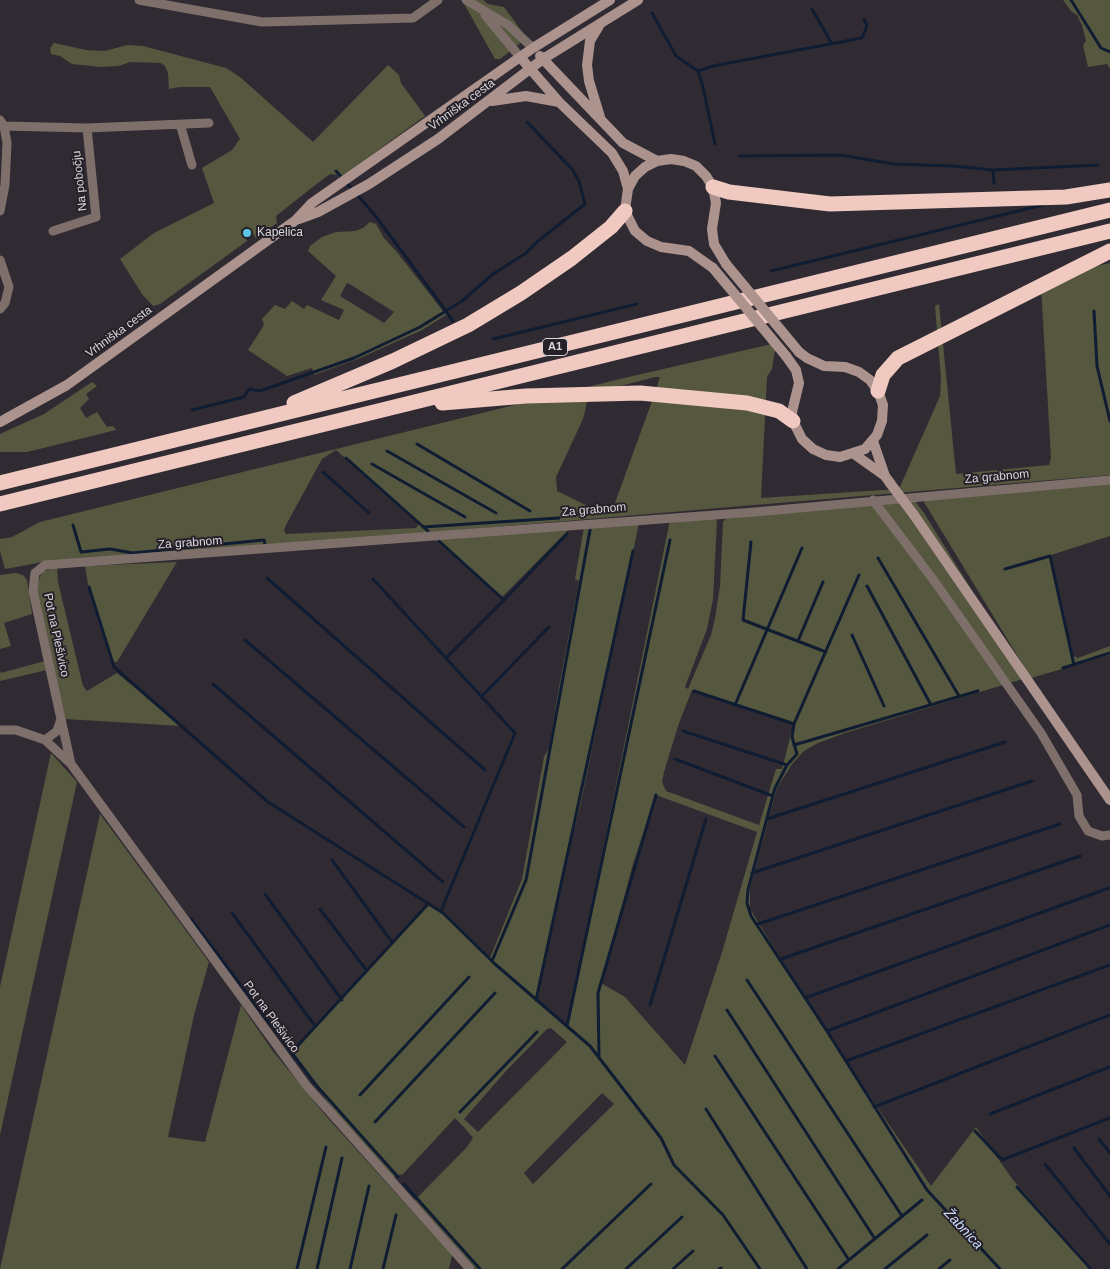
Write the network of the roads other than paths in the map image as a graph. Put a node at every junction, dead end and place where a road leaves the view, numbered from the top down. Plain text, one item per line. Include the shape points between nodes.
1 (140, 0) edge
2 (438, 0) edge
3 (466, 0) edge
4 (610, 0) edge
5 (638, 0) edge
6 (480, 9) junction
7 (601, 24) junction
8 (532, 48) junction
9 (520, 57) junction
10 (543, 60) junction
11 (531, 68) junction
12 (489, 102) junction
13 (559, 102) junction
14 (601, 120) junction
15 (2, 123) edge
16 (210, 123) dead end
17 (180, 124) junction
18 (87, 128) junction
19 (657, 161) junction
20 (192, 165) dead end
21 (713, 187) junction
22 (628, 189) junction
23 (1110, 190) edge
24 (327, 200) junction
25 (1110, 210) edge
26 (0, 211) edge
27 (625, 211) junction
28 (53, 230) dead end
29 (1110, 231) edge
30 (1110, 251) edge
31 (0, 260) edge
32 (0, 309) edge
33 (878, 391) junction
34 (381, 410) junction
35 (251, 421) junction
36 (0, 422) edge
37 (795, 427) junction
38 (873, 441) junction
39 (854, 454) junction
40 (888, 479) junction
41 (1110, 480) edge
42 (0, 483) edge
43 (873, 500) junction
44 (0, 504) edge
45 (80, 563) joint
46 (61, 719) junction
47 (0, 730) edge
48 (45, 740) junction
49 (71, 764) junction
50 (1110, 800) edge
51 (1110, 835) edge
52 (470, 1269) edge

1 - 2 street via 262,22 405,19 413,18
3 - 6 street
4 - 8 main road, Vrhniška cesta
5 - 7 main road, Vrhniška cesta
6 - 8 street via 508,25
6 - 9 street
7 - 10 main road, Vrhniška cesta
7 - 14 main road via 590,41 586,65
8 - 9 main road, Vrhniška cesta
8 - 10 main road
9 - 11 main road
9 - 24 main road, Vrhniška cesta via 360,172
10 - 11 main road, Vrhniška cesta
10 - 14 main road
11 - 12 main road, Vrhniška cesta
11 - 13 main road
12 - 13 main road via 526,96
12 - 24 main road, Vrhniška cesta via 369,184
13 - 22 main road via 612,153 623,171
14 - 19 main road via 623,143
15 - 18 street
15 - 26 street via 7,164
16 - 17 street
17 - 18 street
17 - 20 street
18 - 28 street, Na pobočju via 96,216
19 - 21 main road via 671,159 696,166
19 - 22 main road via 635,176
21 - 23 highway via 729,192 830,204 1056,197
21 - 33 main road, bridge via 716,203 712,229 714,244 726,264 806,358 824,366 845,367 858,372
22 - 27 main road
24 - 36 main road, Vrhniška cesta via 318,212 296,220 67,385
25 - 35 highway, A1
27 - 35 highway via 611,227 572,258 521,294 468,325 393,361
27 - 37 main road, bridge via 635,231 646,242 661,248 689,251 713,268 786,356 796,370 799,383 792,412
29 - 34 highway, A1
30 - 33 highway via 898,358 883,375
31 - 32 street via 9,288
33 - 38 main road via 883,406 882,421
34 - 37 highway via 526,396 640,392 747,403 779,411
34 - 44 highway, A1
35 - 42 highway, A1
37 - 39 main road via 813,449 826,455
38 - 39 main road via 866,449
38 - 40 main road
39 - 40 main road
40 - 50 main road, bridge
41 - 43 street, Za grabnom
43 - 45 street, Za grabnom via 755,512
43 - 51 street via 936,582 1041,734 1077,795 1079,816 1088,831
45 - 46 street, Pot na Plešivico via 46,565 35,573 33,591
46 - 48 street via 57,731
46 - 49 street, Pot na Plešivico
47 - 48 street, Pot na Plešivico via 16,730
48 - 49 street, Pot na Plešivico
49 - 52 street, Pot na Plešivico via 306,1085

